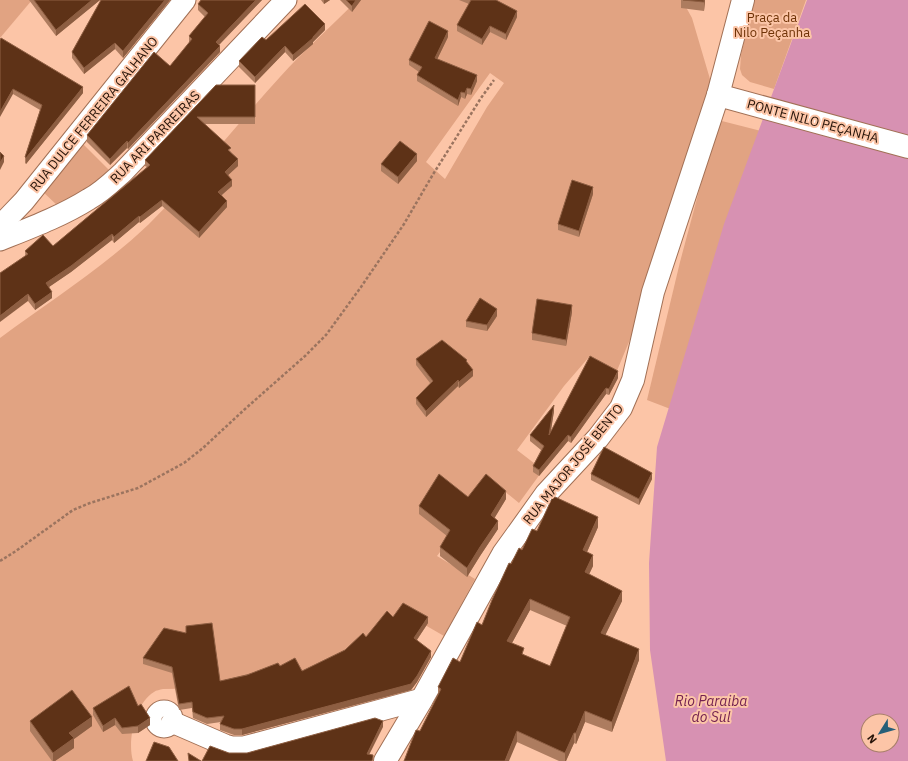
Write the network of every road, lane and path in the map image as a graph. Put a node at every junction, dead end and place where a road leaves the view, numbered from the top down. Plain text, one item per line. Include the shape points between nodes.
1 (186, 0) edge
2 (286, 0) edge
3 (743, 0) edge
4 (494, 80) dead end
5 (726, 98) junction
6 (908, 147) edge
7 (0, 226) edge
8 (0, 240) edge
9 (0, 561) edge
10 (422, 699) junction
11 (172, 722) dead end
12 (385, 761) edge

1 - 7 street, RUA DULCE FERREIRA GALHANO via 24,201
2 - 8 street, RUA ARI PARREIRAS via 109,185 78,206
3 - 5 street, RUA MAJOR JOSÉ BENTO
4 - 9 path via 480,98 404,224 361,287 326,335 305,356 184,463 138,488 73,510
5 - 6 street, PONTE NILO PEÇANHA
5 - 10 street, RUA MAJOR JOSÉ BENTO via 653,292 632,380 621,408 598,438 546,494 503,554
10 - 11 street via 244,747 225,745
10 - 12 street, RUA MAJOR JOSÉ BENTO

